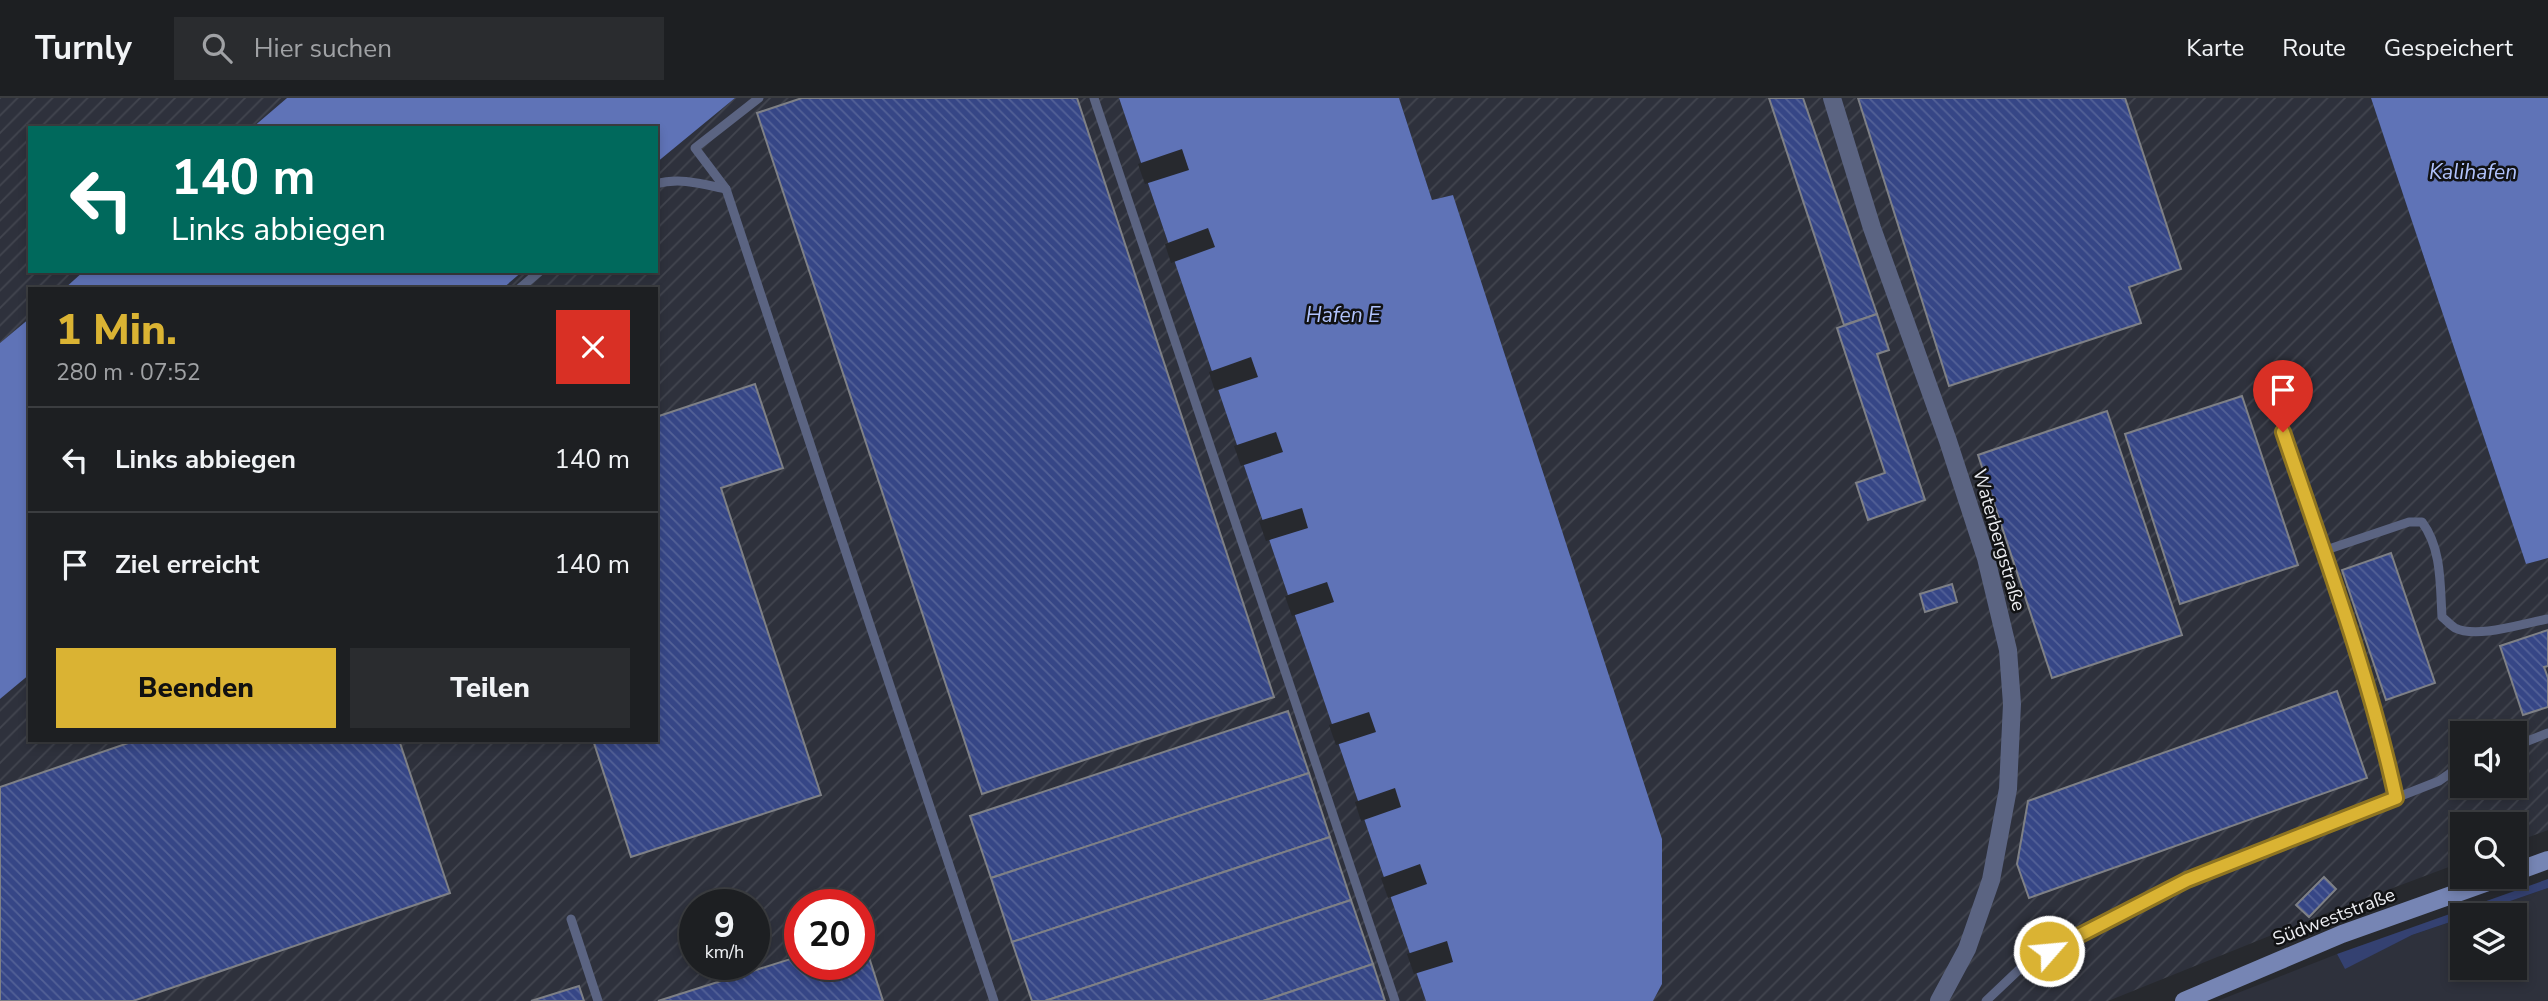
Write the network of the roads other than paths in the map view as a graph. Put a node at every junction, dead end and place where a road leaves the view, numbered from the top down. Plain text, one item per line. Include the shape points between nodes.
1 (759, 98) edge
2 (1094, 98) edge
3 (1832, 98) edge
4 (658, 183) edge
5 (726, 189) junction
6 (538, 273) edge
7 (521, 287) edge
8 (2283, 432) dead end
9 (2323, 551) junction
10 (2548, 619) edge
11 (2548, 733) edge
12 (2527, 741) edge
13 (2450, 774) edge
14 (2396, 798) junction
15 (2548, 860) edge
16 (2527, 868) edge
17 (2468, 889) edge
18 (571, 919) dead end
19 (1945, 1000) edge
20 (598, 1001) edge
21 (994, 1001) edge
22 (1395, 1001) edge
23 (1986, 1001) edge
24 (2184, 1001) edge

1 - 5 lane via 695,148
2 - 22 lane
3 - 19 street, Waterbergstraße via 1986,558 2008,650 2012,704 2008,789 1991,880
4 - 5 lane via 687,180
5 - 21 lane
6 - 7 lane
8 - 9 lane
9 - 10 lane via 2409,522 2422,522 2440,568 2442,617 2454,627 2484,631
9 - 14 lane via 2383,737
11 - 12 lane
13 - 14 lane
14 - 23 lane via 2187,880 2026,962
15 - 16 street
17 - 24 street, Südweststraße via 2342,934
18 - 20 lane

